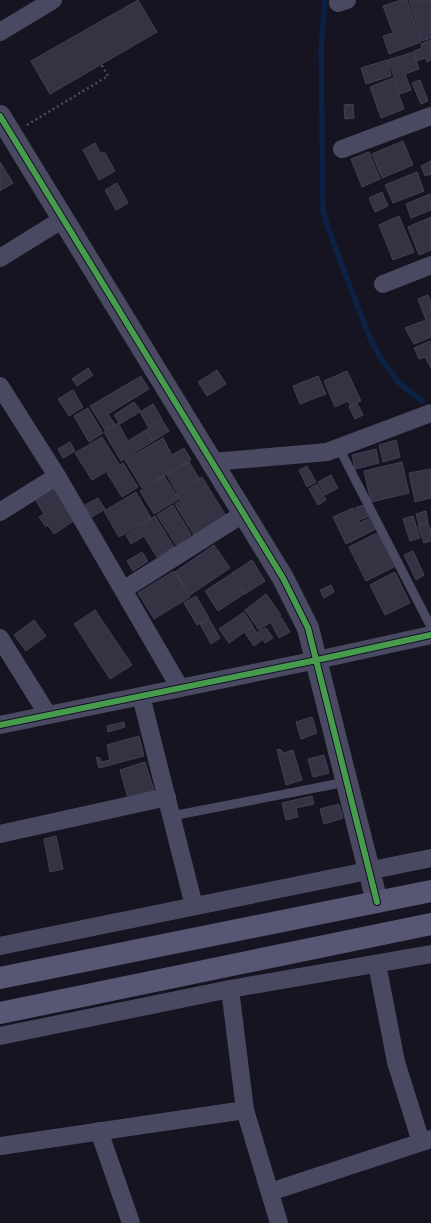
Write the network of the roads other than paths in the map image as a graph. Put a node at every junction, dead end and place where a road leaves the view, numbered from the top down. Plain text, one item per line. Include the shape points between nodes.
1 (53, 0) edge
2 (0, 32) edge
3 (431, 116) edge
4 (5, 125) edge
5 (342, 149) dead end
6 (63, 219) junction
7 (0, 258) edge
8 (431, 265) edge
9 (383, 284) dead end
10 (0, 386) edge
11 (431, 413) edge
12 (339, 448) junction
13 (212, 462) junction
14 (57, 476) junction
15 (0, 512) edge
16 (243, 514) junction
17 (123, 590) junction
18 (431, 627) edge
19 (431, 635) edge
20 (0, 638) edge
21 (317, 660) junction
22 (180, 688) junction
23 (141, 696) junction
24 (48, 715) junction
25 (0, 725) edge
26 (346, 782) junction
27 (167, 797) junction
28 (172, 816) junction
29 (0, 834) edge
30 (431, 858) edge
31 (370, 870) junction
32 (431, 891) edge
33 (377, 902) junction
34 (194, 906) junction
35 (431, 924) edge
36 (0, 946) edge
37 (431, 954) edge
38 (377, 964) junction
39 (0, 978) edge
40 (230, 989) junction
41 (0, 1013) edge
42 (0, 1036) edge
43 (245, 1110) junction
44 (99, 1131) junction
45 (426, 1140) edge
46 (0, 1146) edge
47 (270, 1192) junction
48 (131, 1223) edge
49 (279, 1223) edge

1 - 2 street
3 - 5 street
4 - 6 street
6 - 7 street
6 - 13 street
8 - 9 street
10 - 14 street
11 - 12 street
12 - 13 street via 327,452
12 - 18 lane
13 - 16 street
14 - 15 street
14 - 17 street
16 - 17 street
16 - 21 street via 298,606 308,628
17 - 22 street
19 - 21 street
20 - 24 street
21 - 22 street
21 - 26 street
22 - 23 street
23 - 24 street
23 - 27 street
24 - 25 street
26 - 28 lane
26 - 31 street
27 - 28 street
27 - 29 street
28 - 34 street
30 - 31 street
31 - 33 street
31 - 34 street
32 - 33 main road
33 - 39 main road
34 - 36 street
35 - 41 main road
37 - 38 street
38 - 40 street
38 - 45 street via 396,1062
40 - 42 street
40 - 43 street
43 - 44 street
43 - 47 street
44 - 46 street
44 - 48 street
45 - 47 street
47 - 49 street

